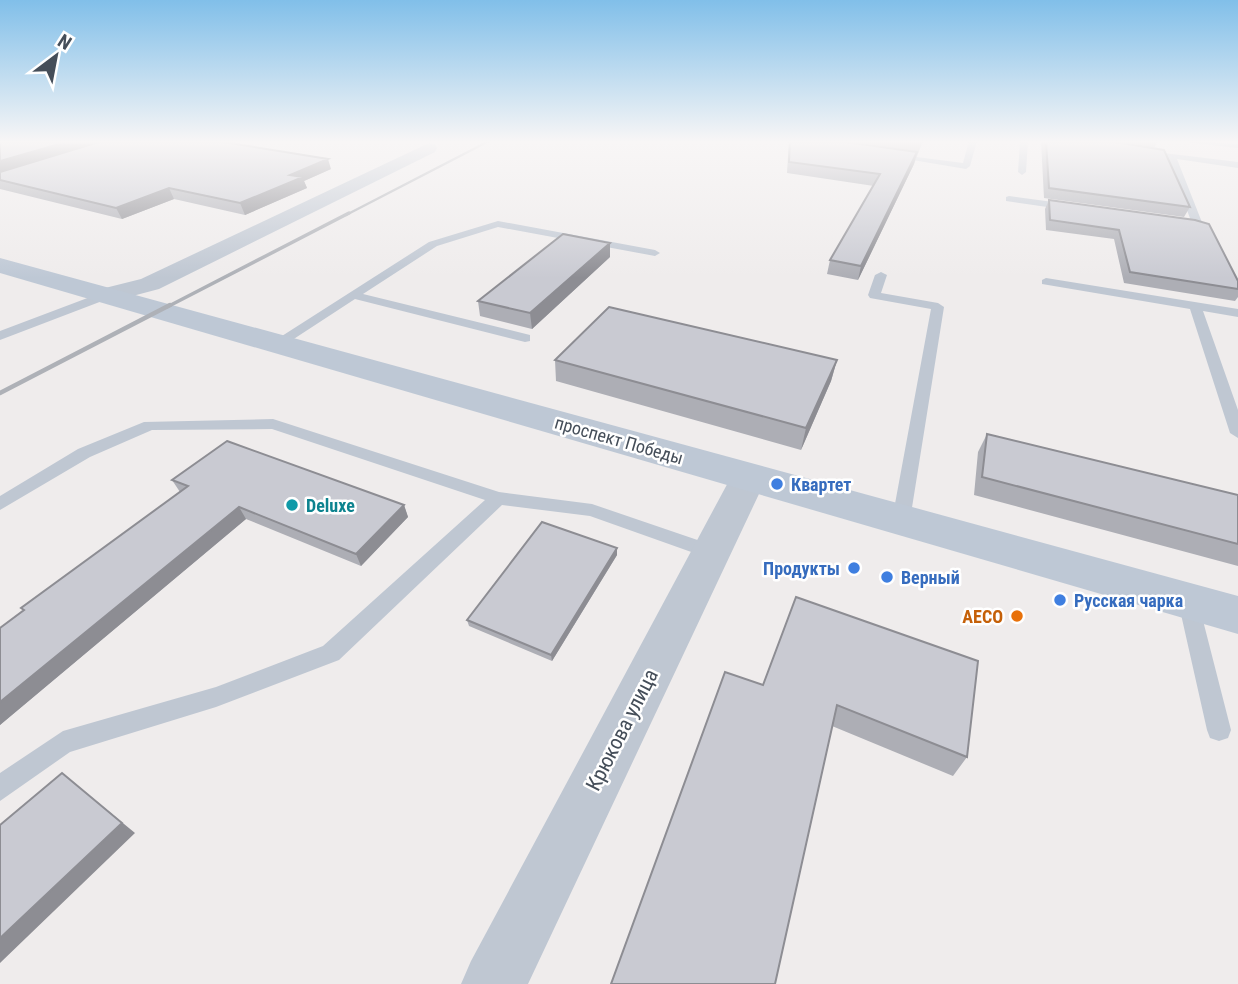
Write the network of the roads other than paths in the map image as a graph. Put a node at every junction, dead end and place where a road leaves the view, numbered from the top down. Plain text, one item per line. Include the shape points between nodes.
1 (349, 187) edge
2 (1183, 187) edge
3 (1009, 199) dead end
4 (1076, 208) edge
5 (1171, 221) edge
6 (655, 253) dead end
7 (0, 265) edge
8 (881, 275) dead end
9 (1046, 282) dead end
10 (106, 295) junction
11 (353, 295) junction
12 (1195, 306) junction
13 (1238, 313) edge
14 (0, 336) edge
15 (525, 338) edge
16 (278, 343) junction
17 (1238, 433) edge
18 (749, 477) junction
19 (498, 498) junction
20 (0, 504) edge
21 (901, 520) junction
22 (711, 552) junction
23 (1188, 601) junction
24 (1238, 615) edge
25 (1219, 730) dead end
26 (0, 788) edge
27 (494, 984) edge

1 - 10 street via 150,284
2 - 5 lane via 1198,225
3 - 4 lane
6 - 11 lane via 498,224 433,244
7 - 10 main road, проспект Победы
8 - 21 lane via 874,295 938,307
9 - 12 lane
10 - 14 lane
10 - 16 main road, проспект Победы
11 - 15 lane
11 - 16 lane
12 - 13 lane
12 - 17 lane
16 - 18 main road, проспект Победы
18 - 21 main road, проспект Победы
18 - 22 street, Крюкова улица
19 - 20 lane via 273,424 213,423 150,425 84,453
19 - 22 lane via 592,510
19 - 26 lane via 331,653 216,697 63,743
21 - 23 main road, проспект Победы
22 - 27 street, Крюкова улица
23 - 24 main road, проспект Победы
23 - 25 lane

